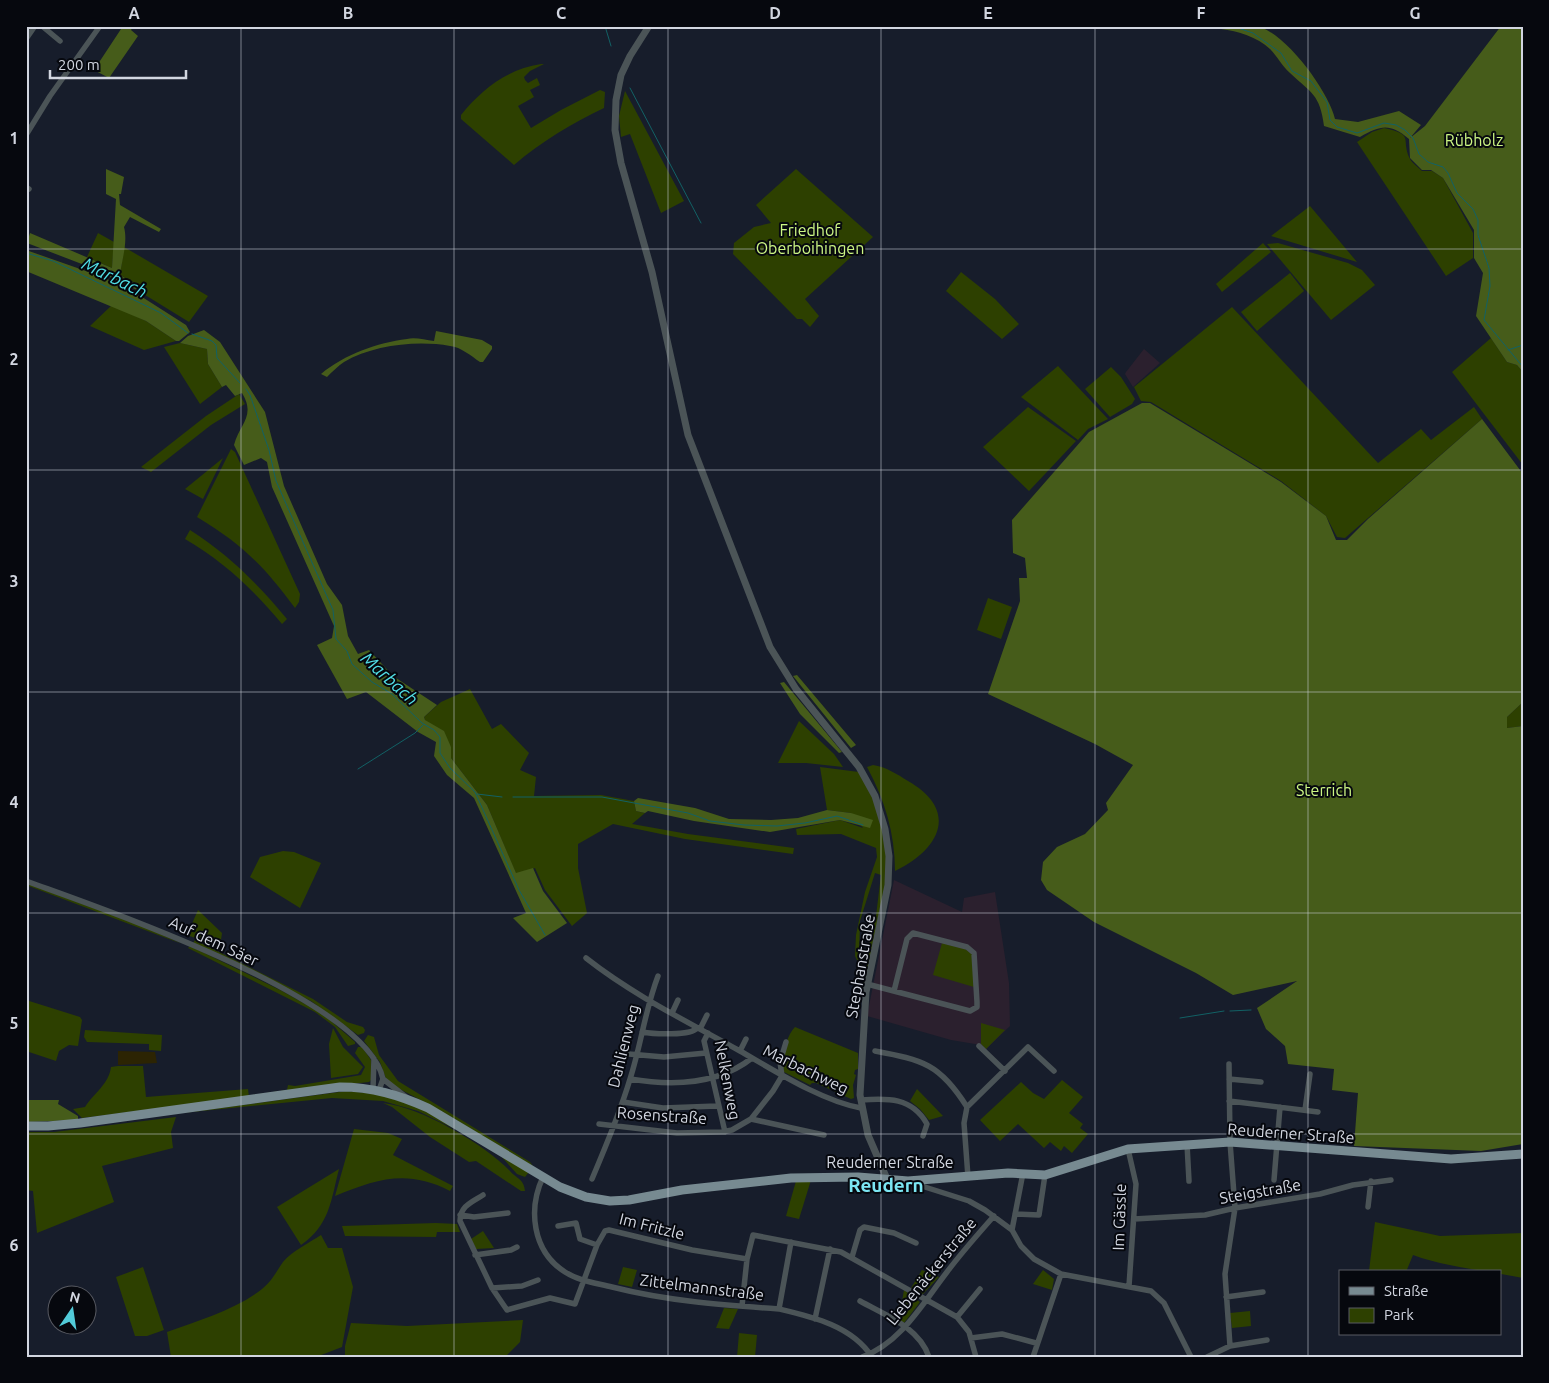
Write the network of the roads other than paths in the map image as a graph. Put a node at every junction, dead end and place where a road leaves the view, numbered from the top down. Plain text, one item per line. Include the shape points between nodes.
1 (36, 26) edge
2 (42, 26) edge
3 (100, 26) edge
4 (649, 26) edge
5 (26, 39) edge
6 (60, 42) dead end
7 (26, 135) edge
8 (26, 881) edge
9 (586, 958) dead end
10 (658, 976) dead end
11 (867, 984) junction
12 (894, 991) junction
13 (649, 999) junction
14 (678, 1000) dead end
15 (672, 1013) junction
16 (707, 1015) dead end
17 (699, 1028) junction
18 (642, 1032) junction
19 (708, 1033) junction
20 (746, 1039) dead end
21 (786, 1042) dead end
22 (979, 1046) dead end
23 (740, 1051) junction
24 (875, 1052) dead end
25 (617, 1053) dead end
26 (706, 1053) junction
27 (637, 1055) junction
28 (373, 1057) junction
29 (752, 1058) junction
30 (1229, 1064) dead end
31 (1005, 1071) junction
32 (1054, 1071) dead end
33 (1310, 1074) dead end
34 (782, 1076) junction
35 (383, 1079) junction
36 (630, 1079) junction
37 (711, 1079) junction
38 (1229, 1079) junction
39 (1261, 1082) dead end
40 (376, 1090) junction
41 (408, 1098) junction
42 (861, 1100) junction
43 (1229, 1101) junction
44 (623, 1102) junction
45 (718, 1106) junction
46 (968, 1106) junction
47 (1280, 1107) junction
48 (862, 1108) junction
49 (1305, 1110) junction
50 (1318, 1112) dead end
51 (751, 1119) junction
52 (599, 1124) dead end
53 (26, 1126) edge
54 (614, 1126) junction
55 (725, 1132) junction
56 (824, 1135) dead end
57 (923, 1136) dead end
58 (1230, 1142) junction
59 (1187, 1144) junction
60 (1276, 1146) junction
61 (1128, 1148) junction
62 (1523, 1154) edge
63 (1023, 1174) junction
64 (1045, 1175) junction
65 (543, 1177) junction
66 (968, 1177) junction
67 (592, 1179) dead end
68 (887, 1179) junction
69 (934, 1179) junction
70 (1274, 1180) dead end
71 (1391, 1180) dead end
72 (908, 1181) junction
73 (1189, 1181) dead end
74 (1371, 1181) junction
75 (935, 1192) junction
76 (484, 1195) dead end
77 (1368, 1207) dead end
78 (1235, 1208) junction
79 (508, 1213) dead end
80 (1015, 1214) junction
81 (460, 1215) junction
82 (994, 1216) junction
83 (1134, 1219) junction
84 (558, 1226) dead end
85 (1012, 1230) junction
86 (791, 1242) junction
87 (916, 1243) dead end
88 (597, 1245) junction
89 (517, 1247) dead end
90 (830, 1249) junction
91 (475, 1255) junction
92 (852, 1257) junction
93 (747, 1259) junction
94 (1061, 1274) junction
95 (538, 1280) dead end
96 (584, 1280) junction
97 (1130, 1286) junction
98 (492, 1288) junction
99 (980, 1289) dead end
100 (1263, 1292) dead end
101 (1226, 1297) junction
102 (926, 1300) junction
103 (860, 1301) dead end
104 (742, 1306) junction
105 (778, 1309) junction
106 (957, 1317) junction
107 (815, 1318) junction
108 (906, 1327) junction
109 (971, 1338) junction
110 (1267, 1340) dead end
111 (1036, 1343) junction
112 (1230, 1346) junction
113 (871, 1355) edge
114 (862, 1357) edge
115 (929, 1357) edge
116 (976, 1357) edge
117 (1032, 1357) edge
118 (1191, 1357) edge
119 (1207, 1357) edge

1 - 5 street
2 - 6 street
3 - 7 street
4 - 11 street, Stephanstraße via 621,75 616,100 615,130 623,171 652,272 686,428 756,615 796,690 856,763 875,796 888,842 889,865 886,897
8 - 28 street, Auf dem Säer via 186,942 272,983 324,1012 360,1041
9 - 13 street, Marbachweg
10 - 13 street, Dahlienweg
11 - 12 street
11 - 42 street, Stephanstraße
12 - 12 street via 907,939 913,933 967,947 974,953 977,1008 970,1011
13 - 15 street, Marbachweg
13 - 18 street, Dahlienweg
14 - 15 street
15 - 17 street, Marbachweg
16 - 17 street
17 - 18 street via 676,1033
17 - 19 street, Marbachweg
18 - 27 street, Dahlienweg
19 - 23 street, Marbachweg
19 - 26 street, Nelkenweg via 704,1039
20 - 23 street, Marbachweg
21 - 34 street via 780,1062
22 - 31 street
23 - 29 street, Marbachweg
24 - 46 street via 914,1058 928,1065 945,1077
25 - 27 street
26 - 27 street
26 - 37 street, Nelkenweg
27 - 36 street, Dahlienweg
28 - 35 street, Auf dem Säer
28 - 40 street
29 - 34 street, Marbachweg
29 - 37 street via 738,1069
30 - 38 street
31 - 32 street via 1028,1048
31 - 46 street
33 - 49 street
34 - 48 street, Marbachweg
34 - 51 street, Rosenstraße
35 - 40 street
35 - 41 street, Auf dem Säer
36 - 37 street via 663,1083
36 - 44 street, Dahlienweg
37 - 45 street, Nelkenweg
38 - 39 street
38 - 43 street
40 - 41 main road, Reuderner Straße
40 - 53 main road, Reuderner Straße via 340,1088 80,1123
41 - 65 main road, Reuderner Straße
42 - 48 street, Stephanstraße
42 - 57 street via 893,1099 907,1104 926,1122
43 - 47 street
43 - 58 street
44 - 45 street via 663,1108
44 - 54 street, Dahlienweg
45 - 55 street, Nelkenweg
46 - 66 street via 964,1123
47 - 49 street
47 - 60 street
48 - 68 street, Stephanstraße via 868,1135
49 - 50 street
51 - 55 street, Rosenstraße
51 - 56 street
52 - 54 street, Rosenstraße
54 - 55 street, Rosenstraße via 677,1133
54 - 67 street, Dahlienweg
58 - 59 main road, Reuderner Straße
58 - 60 main road, Reuderner Straße
58 - 78 street
59 - 61 main road, Reuderner Straße
59 - 73 street
60 - 62 main road, Reuderner Straße via 1451,1159
60 - 70 street
61 - 64 main road, Reuderner Straße
61 - 83 street, Im Gässle via 1136,1184
63 - 64 main road, Reuderner Straße
63 - 66 main road, Reuderner Straße
63 - 80 street
64 - 80 street via 1039,1215
65 - 68 main road, Reuderner Straße via 575,1194 616,1201 767,1180 826,1177
65 - 96 street, Zittelmannstraße via 533,1205 537,1236 556,1265
66 - 69 main road, Reuderner Straße
68 - 72 main road, Reuderner Straße
69 - 72 main road, Reuderner Straße
69 - 75 street
71 - 74 street, Steigstraße
72 - 75 street
74 - 77 street
74 - 78 street, Steigstraße via 1320,1194
75 - 82 street via 970,1201
76 - 81 street via 465,1206
78 - 83 street, Steigstraße via 1205,1215
78 - 101 street
79 - 81 street via 474,1217
80 - 85 street
81 - 91 street via 461,1226
82 - 85 street
82 - 102 street, Liebenäckerstraße
83 - 97 street, Im Gässle
84 - 88 street via 576,1223 580,1239
85 - 94 street via 1034,1259
86 - 90 street
86 - 93 street via 753,1235
86 - 105 street
87 - 92 street via 864,1227 860,1230
88 - 93 street, Im Fritzle via 602,1233 609,1230 692,1250
88 - 96 street, Im Fritzle
89 - 91 street
90 - 92 street
90 - 107 street
91 - 98 street
92 - 102 street
93 - 104 street
94 - 97 street via 1091,1282
94 - 111 street
95 - 98 street via 522,1286
96 - 98 street, Im Fritzle via 575,1304 550,1298 511,1310 505,1309
96 - 104 street, Zittelmannstraße via 661,1298
97 - 118 street via 1159,1296
99 - 106 street
100 - 101 street
101 - 112 street
102 - 106 street
102 - 108 street, Liebenäckerstraße
103 - 108 street
104 - 105 street, Zittelmannstraße
105 - 107 street, Zittelmannstraße
106 - 109 street
107 - 113 street, Zittelmannstraße via 844,1330
108 - 113 street, Liebenäckerstraße
108 - 115 street via 921,1341
109 - 111 street via 1002,1334
109 - 116 street
110 - 112 street
111 - 117 street
112 - 119 street
113 - 114 street, Liebenäckerstraße

